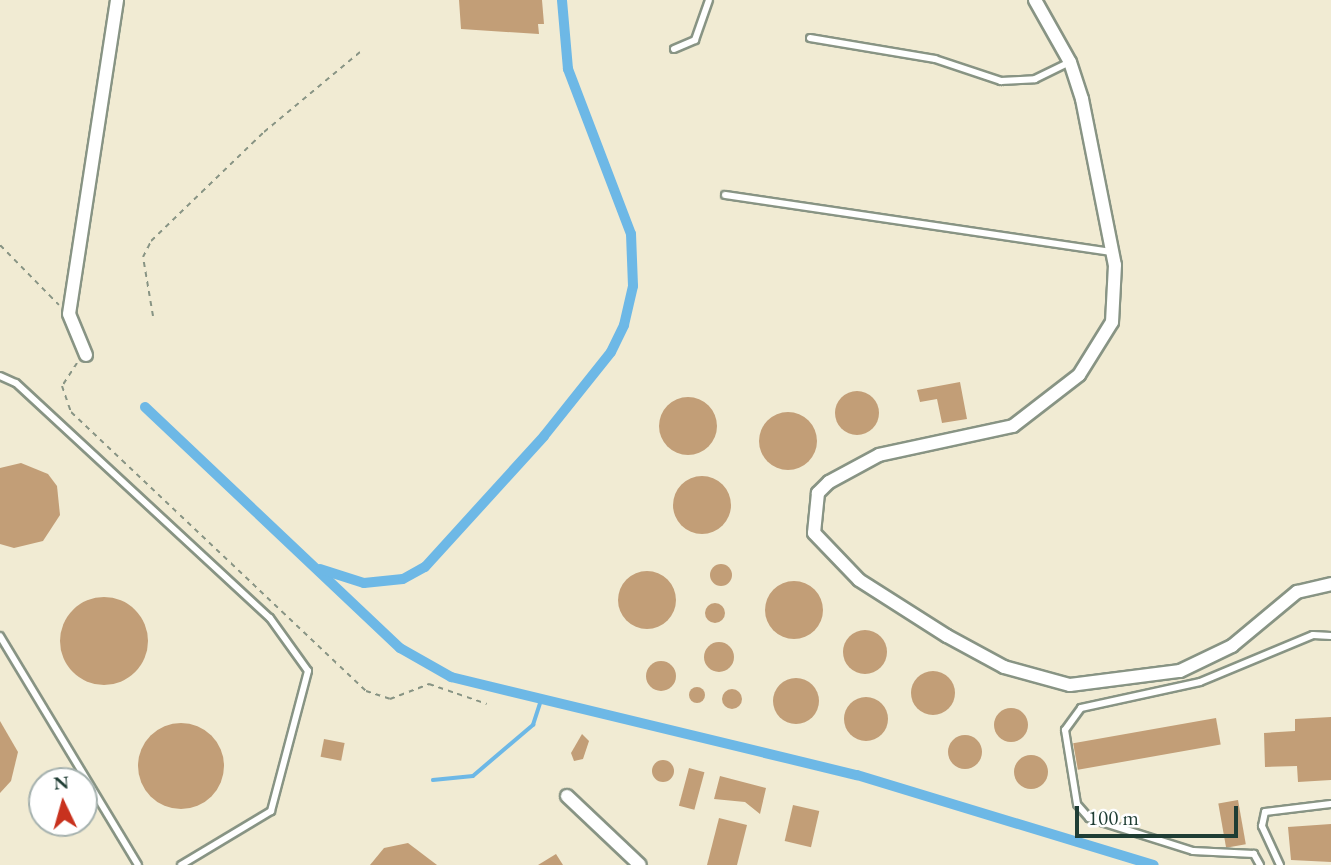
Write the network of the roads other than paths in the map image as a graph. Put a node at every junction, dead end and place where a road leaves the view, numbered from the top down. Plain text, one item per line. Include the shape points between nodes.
1 (117, 0) edge
2 (709, 0) edge
3 (1035, 0) edge
4 (810, 38) dead end
5 (674, 50) dead end
6 (1070, 62) junction
7 (725, 195) dead end
8 (1112, 252) junction
9 (86, 355) road end
10 (0, 376) edge
11 (1331, 584) edge
12 (0, 636) edge
13 (1331, 636) edge
14 (567, 796) dead end
15 (1331, 804) edge
16 (1241, 856) junction
17 (1278, 862) edge
18 (1260, 864) edge
19 (138, 865) edge
20 (181, 865) edge
21 (640, 865) edge
22 (1239, 865) edge

1 - 9 street via 70,307 71,328
2 - 5 lane via 695,40
3 - 6 street
4 - 6 lane via 935,60 1001,81 1035,79
6 - 8 street
7 - 8 lane
8 - 11 street via 1118,289 1112,322 1058,396 1013,426 853,466 818,494 814,533 859,580 947,636 1014,671 1070,685 1180,671 1232,646 1297,592
10 - 20 lane via 16,383 270,618 308,671 271,811
12 - 19 lane
13 - 16 lane via 1313,635 1200,682 1081,708 1065,730 1077,804 1089,818 1193,851
14 - 21 street
15 - 17 lane via 1265,812 1262,826
16 - 18 lane via 1254,855
16 - 22 lane
17 - 18 lane

